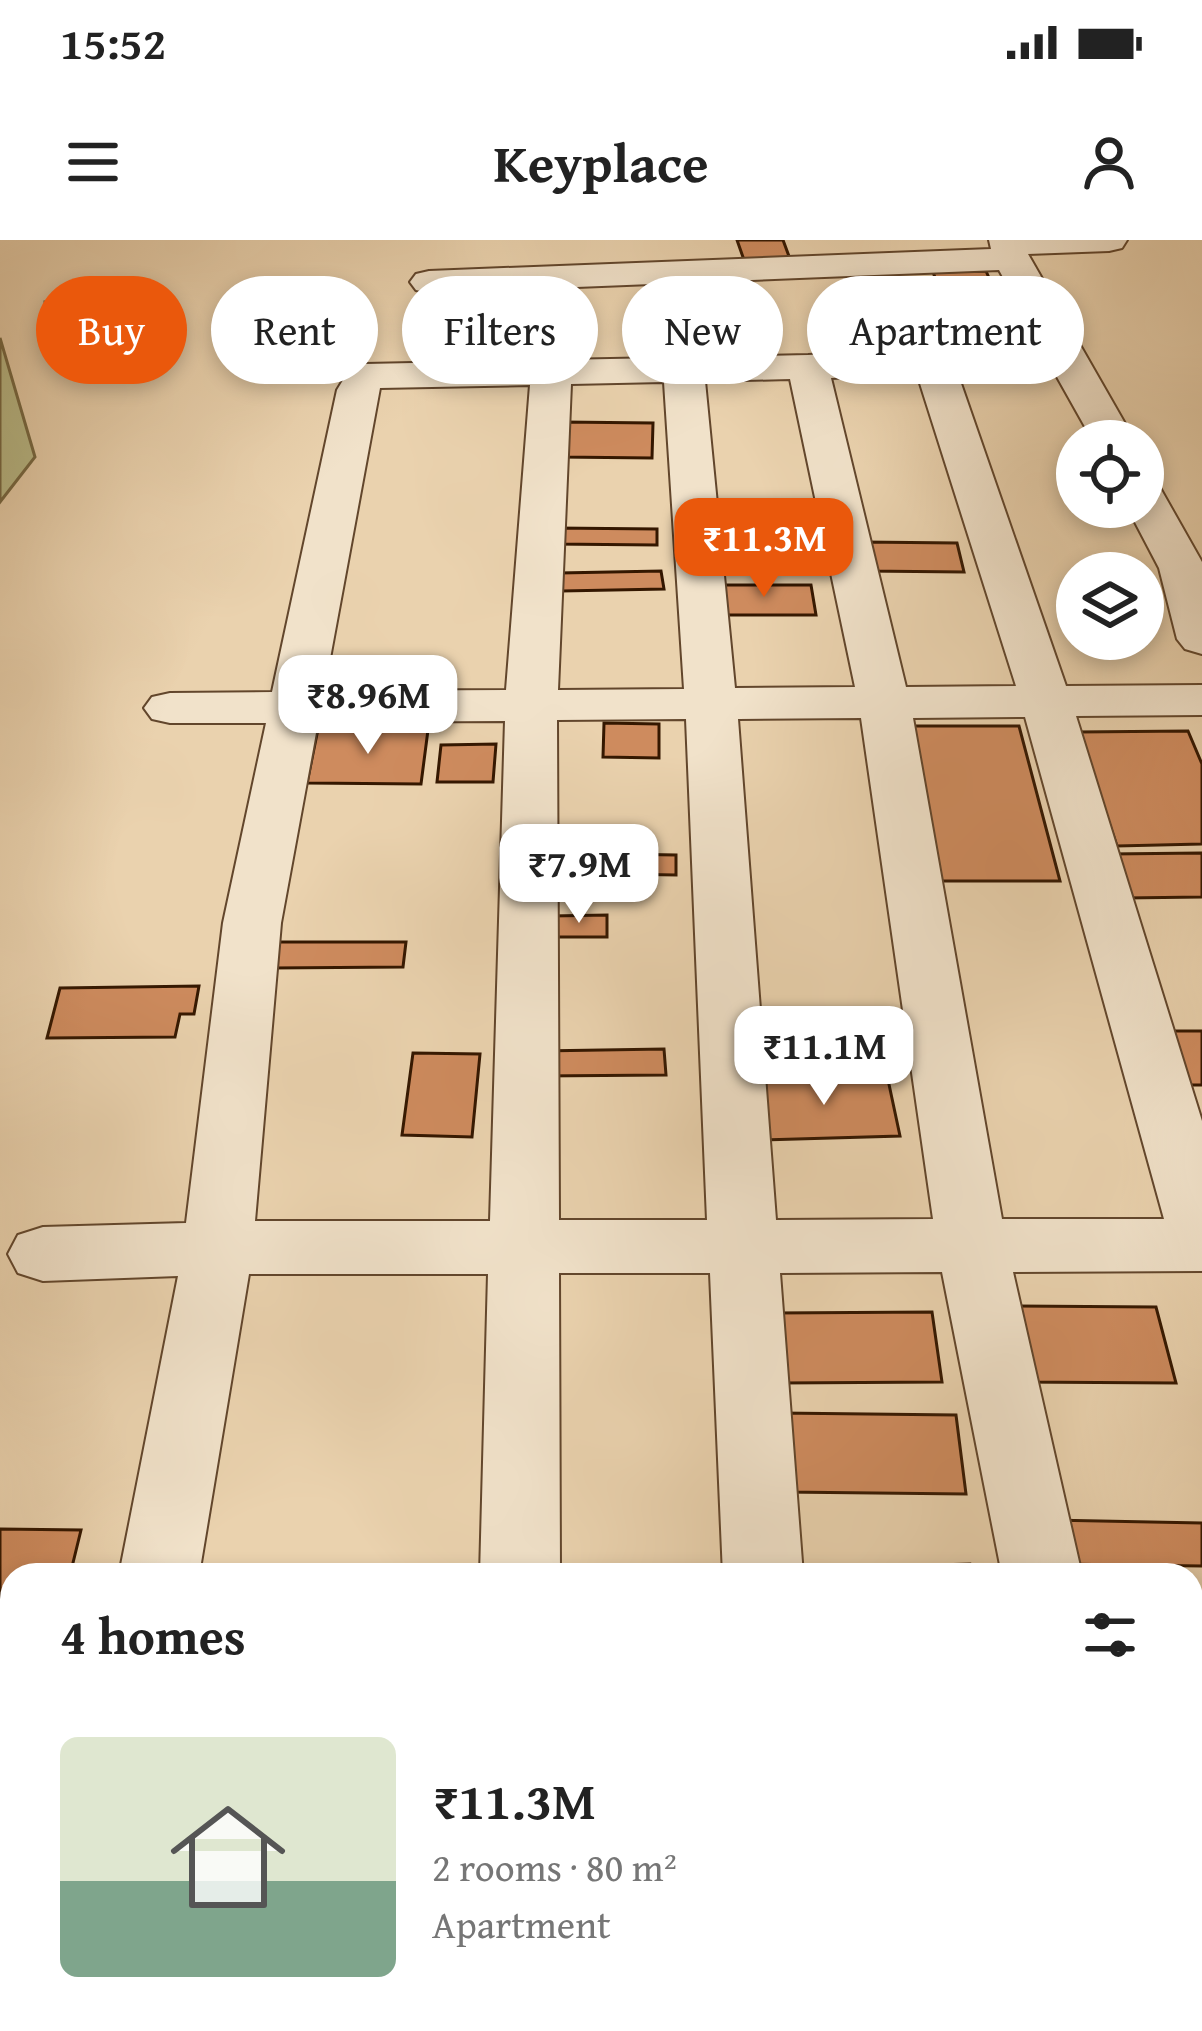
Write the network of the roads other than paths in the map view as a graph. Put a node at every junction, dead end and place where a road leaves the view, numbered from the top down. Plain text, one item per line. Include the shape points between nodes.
1 (1109, 240) edge
2 (1009, 248) edge
3 (531, 276) edge
4 (1024, 276) edge
5 (402, 375) edge
6 (550, 384) edge
7 (684, 384) edge
8 (812, 384) edge
9 (941, 384) edge
10 (1084, 384) edge
11 (1103, 420) edge
12 (1164, 526) edge
13 (1192, 569) edge
14 (1202, 640) edge
15 (1202, 700) edge
16 (1046, 701) junction
17 (884, 702) junction
18 (711, 704) junction
19 (531, 706) junction
20 (292, 707) junction
21 (170, 708) dead end
22 (1202, 1232) edge
23 (1202, 1245) edge
24 (973, 1247) junction
25 (218, 1248) junction
26 (522, 1248) junction
27 (740, 1248) junction
28 (44, 1254) dead end
29 (161, 1563) edge
30 (520, 1563) edge
31 (762, 1563) edge
32 (1039, 1563) edge

1 - 2 street
2 - 3 street
2 - 4 street
5 - 20 street via 365,376 358,390
6 - 19 street
7 - 18 street
8 - 17 street
9 - 16 street
10 - 11 street
12 - 13 street
13 - 14 street
15 - 16 street
16 - 17 street
16 - 22 street
17 - 18 street
17 - 24 street
18 - 19 street
18 - 27 street
19 - 20 street
19 - 26 street
20 - 21 street
20 - 25 street via 252,923
23 - 24 street
24 - 27 street
24 - 32 street
25 - 26 street
25 - 28 street
25 - 29 street
26 - 27 street
26 - 30 street
27 - 31 street

